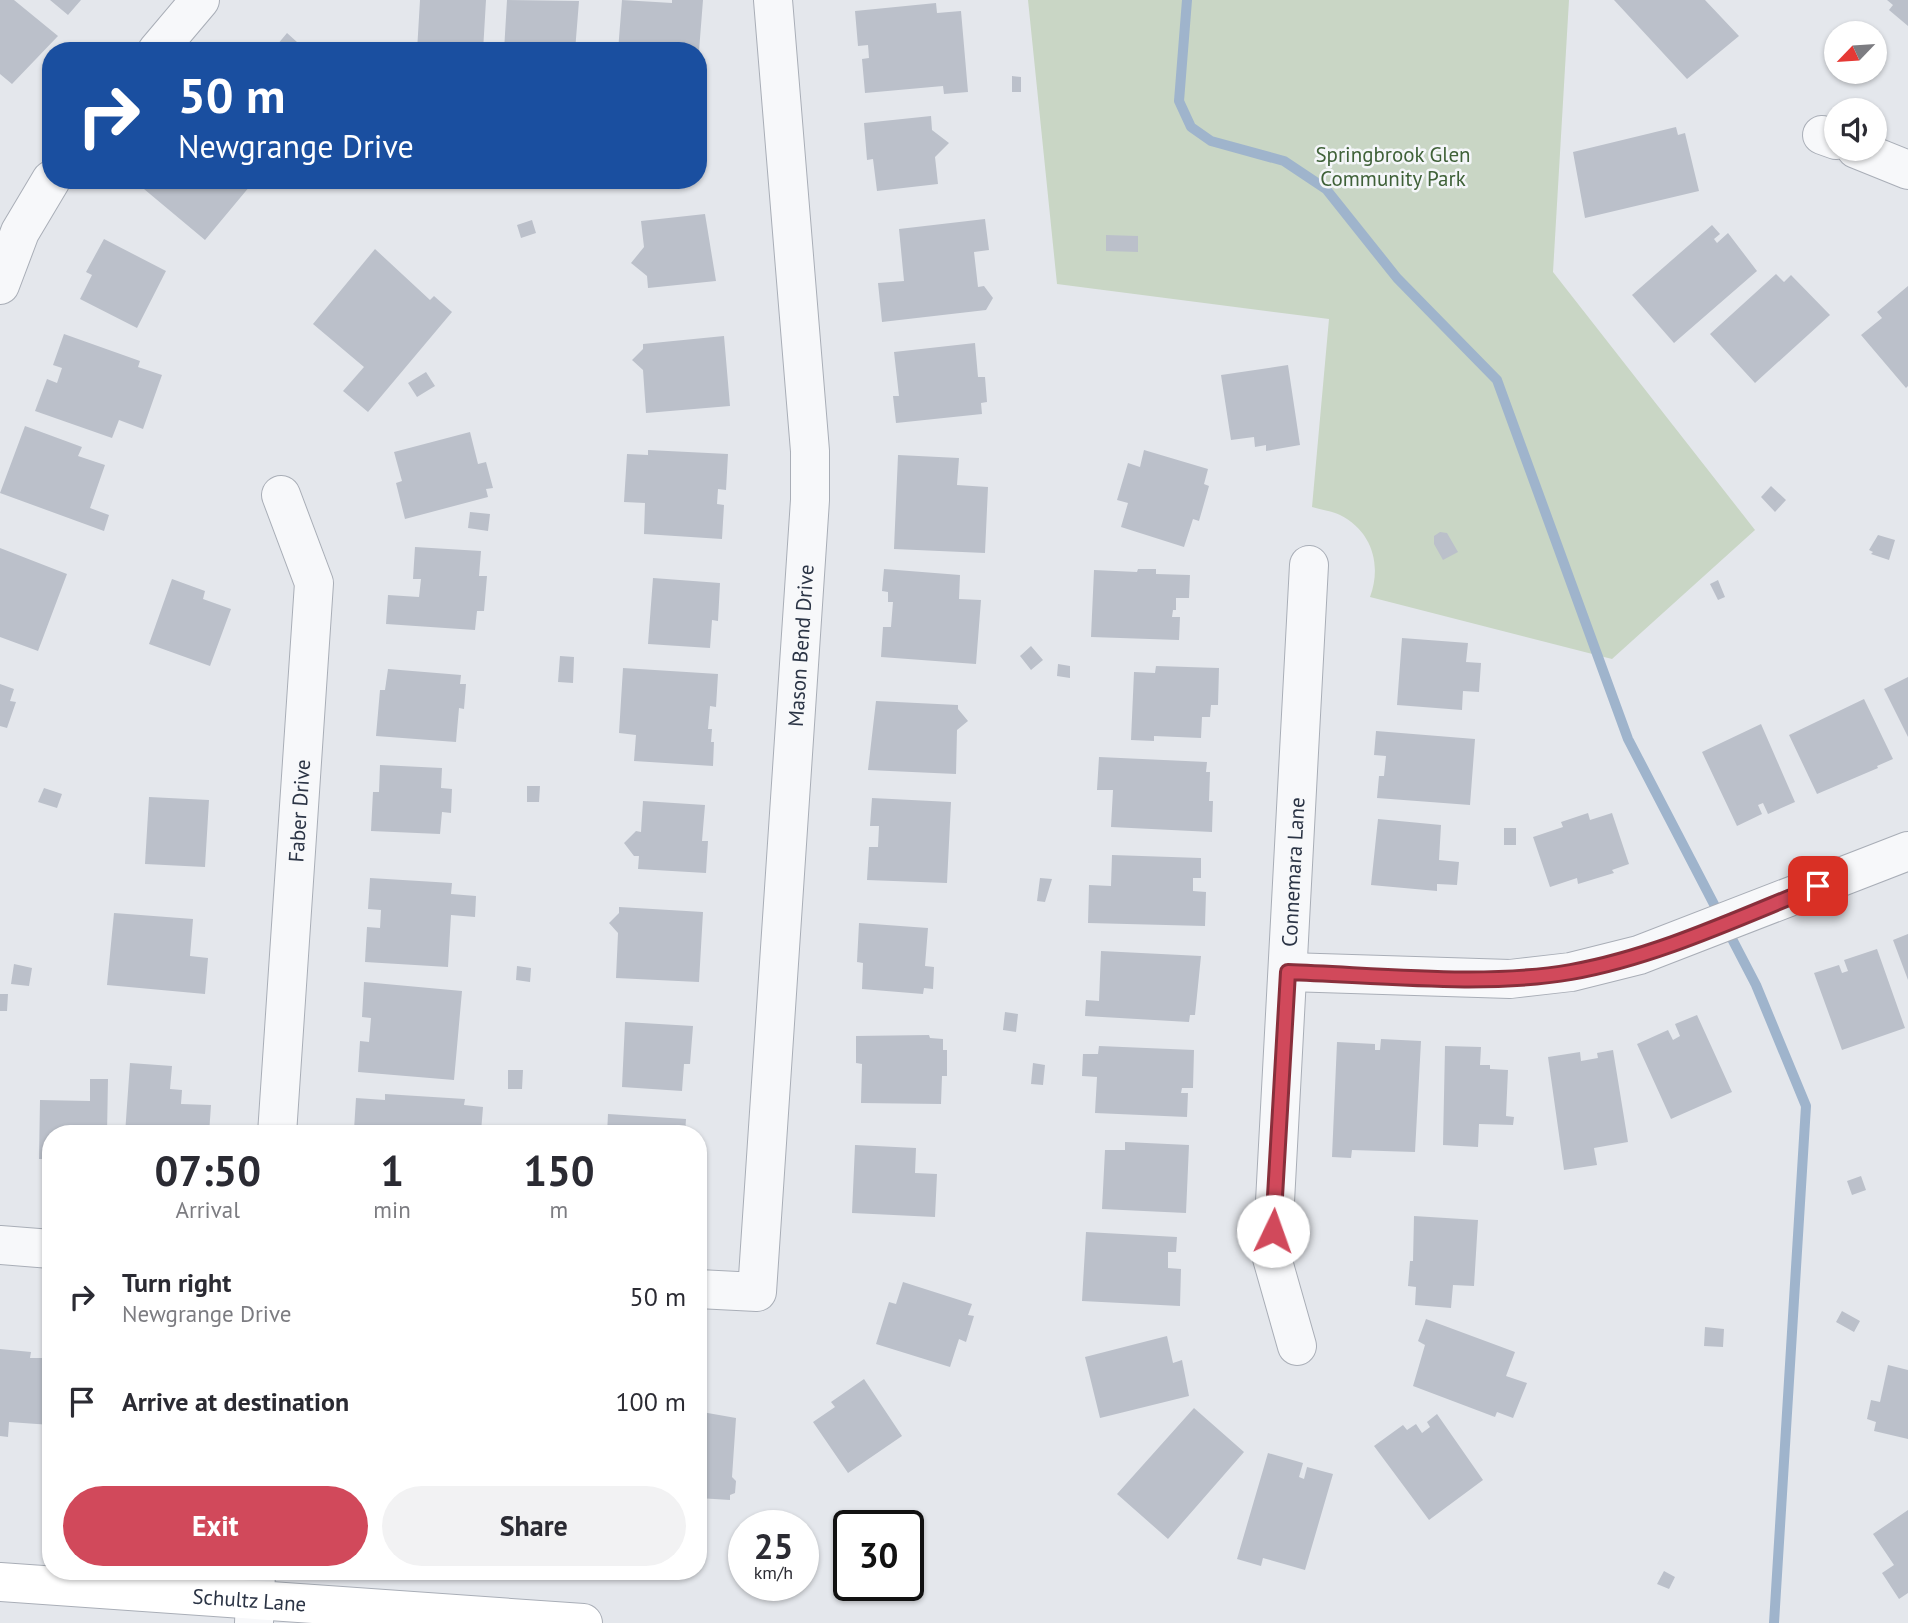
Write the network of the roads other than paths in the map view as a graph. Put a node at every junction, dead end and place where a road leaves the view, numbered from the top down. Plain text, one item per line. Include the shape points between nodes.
1 (200, 0) edge
2 (773, 0) edge
3 (164, 42) edge
4 (1886, 161) edge
5 (1908, 170) edge
6 (46, 189) edge
7 (0, 285) edge
8 (281, 495) dead end
9 (1310, 565) dead end
10 (1908, 851) edge
11 (1288, 972) junction
12 (278, 1125) edge
13 (0, 1245) edge
14 (42, 1248) edge
15 (707, 1289) edge
16 (1297, 1346) dead end
17 (0, 1582) edge
18 (255, 1598) edge
19 (583, 1623) edge

1 - 3 street
2 - 15 street, Mason Bend Drive via 810,451 810,500 757,1292
4 - 5 street
6 - 7 street via 20,232
8 - 12 street, Faber Drive via 314,583
9 - 11 street, Connemara Lane
10 - 11 street via 1655,948 1571,972 1510,979
11 - 16 street, Connemara Lane via 1272,1258
13 - 14 street
17 - 18 street, Schultz Lane
18 - 19 street, Schultz Lane

